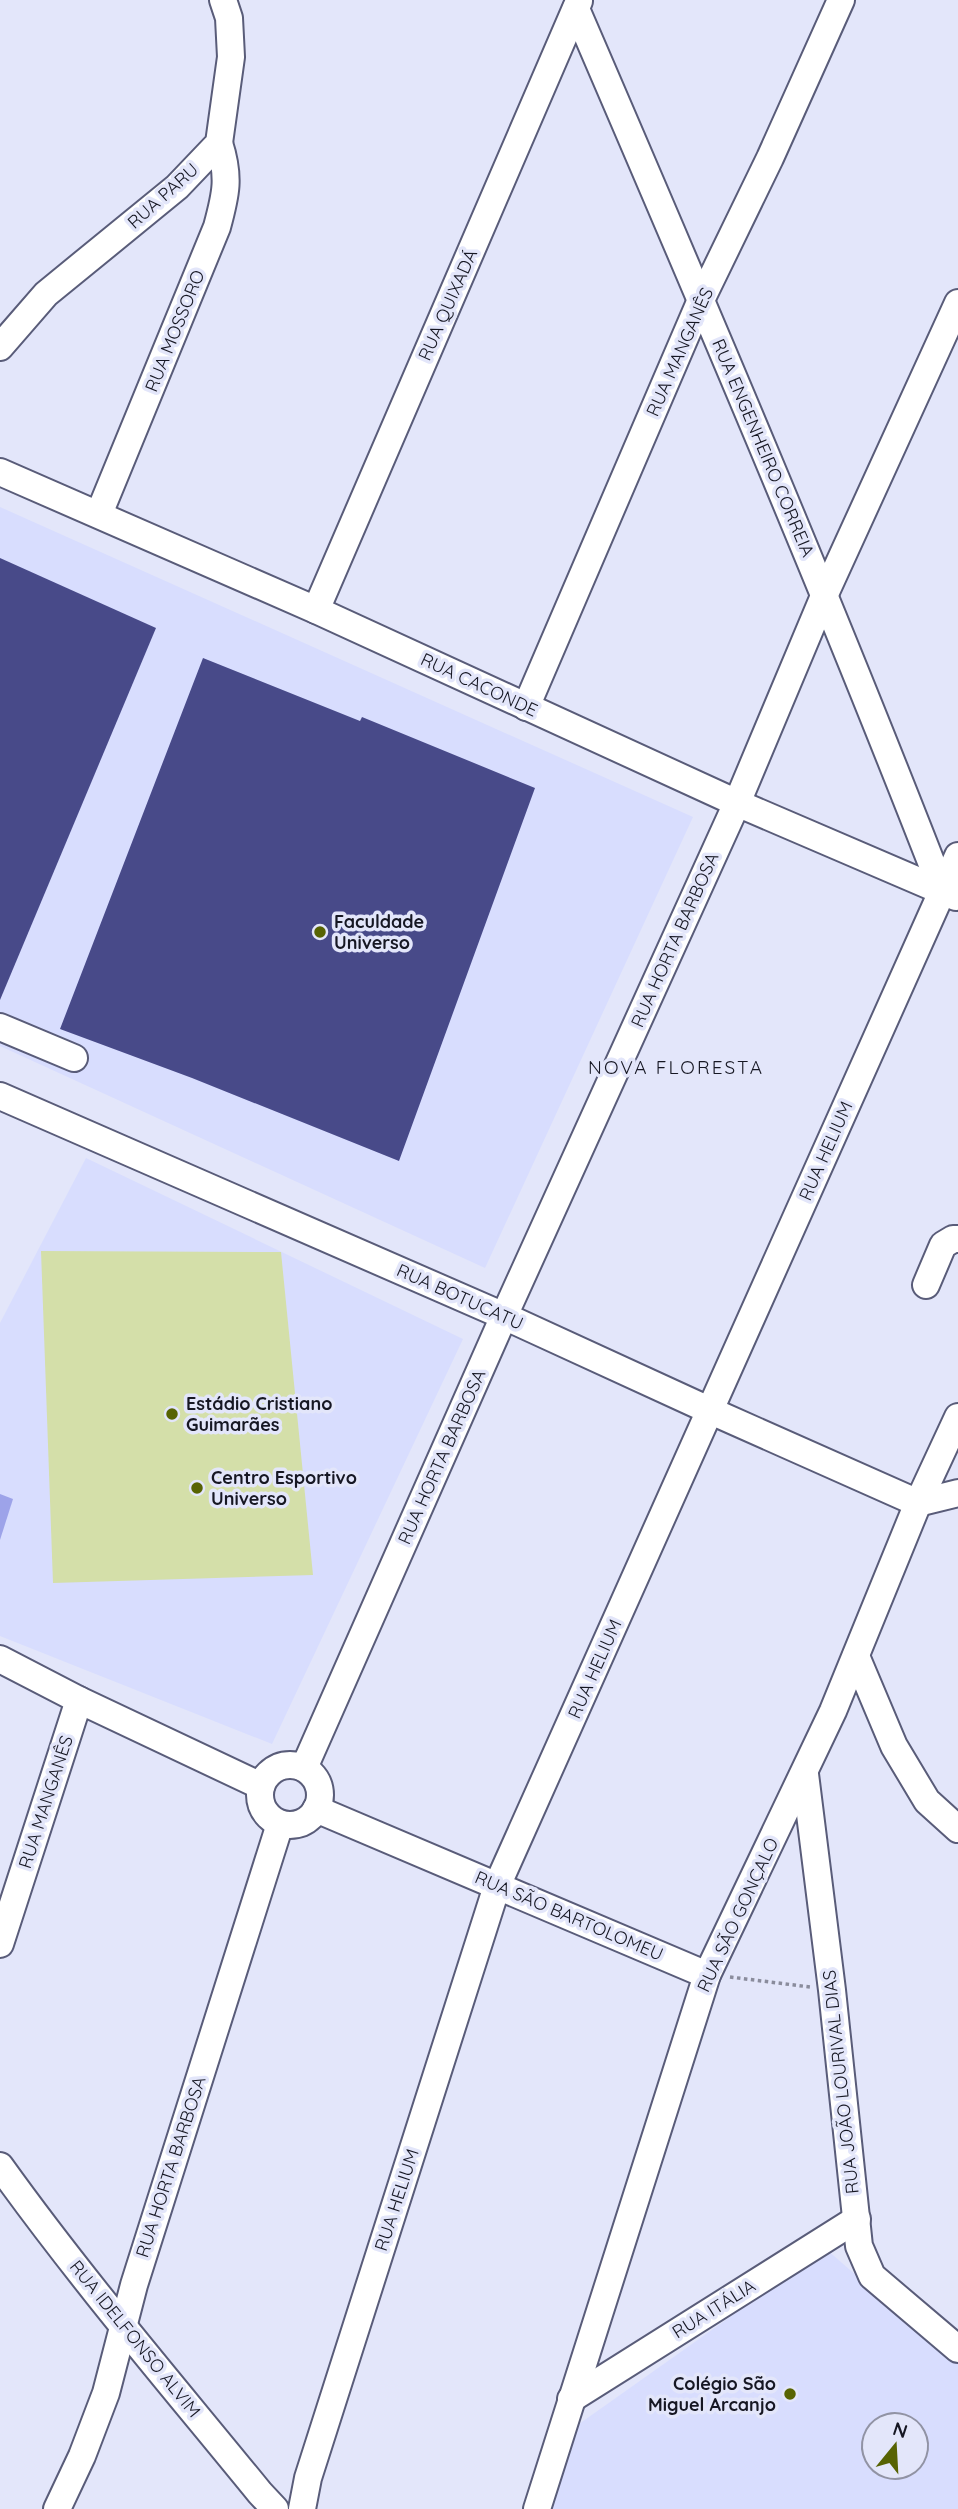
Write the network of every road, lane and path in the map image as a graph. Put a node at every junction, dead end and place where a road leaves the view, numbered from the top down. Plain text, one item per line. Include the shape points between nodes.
1 (223, 0) edge
2 (841, 0) edge
3 (578, 5) edge
4 (219, 143) junction
5 (701, 300) junction
6 (958, 303) edge
7 (0, 347) edge
8 (0, 472) edge
9 (99, 514) junction
10 (824, 596) junction
11 (316, 610) junction
12 (526, 707) junction
13 (737, 803) junction
14 (958, 856) edge
15 (950, 894) edge
16 (0, 1027) edge
17 (74, 1058) dead end
18 (0, 1096) edge
19 (958, 1239) edge
20 (926, 1286) dead end
21 (505, 1316) junction
22 (711, 1411) junction
23 (958, 1417) edge
24 (958, 1493) edge
25 (918, 1503) junction
26 (856, 1656) junction
27 (0, 1659) edge
28 (79, 1700) junction
29 (303, 1768) junction
30 (805, 1774) junction
31 (261, 1786) junction
32 (316, 1809) junction
33 (280, 1824) junction
34 (958, 1829) edge
35 (498, 1886) junction
36 (0, 1944) edge
37 (708, 1975) junction
38 (832, 1990) junction
39 (0, 2166) edge
40 (857, 2219) junction
41 (124, 2326) junction
42 (958, 2349) edge
43 (571, 2399) junction
44 (57, 2509) edge
45 (275, 2509) edge
46 (302, 2509) edge
47 (537, 2509) edge

1 - 4 street via 231,57
2 - 5 street, RUA MANGANÊS
3 - 5 street, RUA ENGENHEIRO CORREIA
3 - 11 street, RUA QUIXADÁ
4 - 7 street, RUA PARU via 177,187 46,294
4 - 9 street, RUA MOSSORO via 227,168 218,227
5 - 10 street, RUA ENGENHEIRO CORREIA
5 - 12 street, RUA MANGANÊS
6 - 10 street, RUA HORTA BARBOSA
8 - 9 street, RUA CACONDE
9 - 11 street, RUA CACONDE
10 - 13 street, RUA HORTA BARBOSA
10 - 15 street, RUA ENGENHEIRO CORREIA
11 - 12 street, RUA CACONDE
12 - 13 street, RUA CACONDE
13 - 15 street, RUA CACONDE
13 - 21 street, RUA HORTA BARBOSA
14 - 15 street, RUA HELIUM
15 - 22 street, RUA HELIUM
16 - 17 street
18 - 21 street, RUA BOTUCATU
19 - 20 street via 943,1245
21 - 22 street, RUA BOTUCATU
21 - 29 street, RUA HORTA BARBOSA
22 - 25 street, RUA BOTUCATU
22 - 35 street, RUA HELIUM
23 - 25 street, RUA SÃO GONÇALO
24 - 25 street
25 - 26 street, RUA SÃO GONÇALO
26 - 30 street, RUA SÃO GONÇALO
26 - 34 street via 894,1746 928,1801
27 - 28 street
28 - 31 street
28 - 36 street, RUA MANGANÊS
29 - 31 street via 283,1765 273,1769
29 - 32 street via 317,1781 320,1800
30 - 37 street, RUA SÃO GONÇALO
30 - 38 street, RUA JOÃO LOURIVAL DIAS
31 - 33 street via 261,1805
32 - 33 street via 299,1824
32 - 35 street, RUA SÃO BARTOLOMEU
33 - 41 street, RUA HORTA BARBOSA
35 - 37 street, RUA SÃO BARTOLOMEU
35 - 46 street, RUA HELIUM via 307,2478
37 - 38 path
37 - 43 street, RUA SÃO GONÇALO
38 - 40 street, RUA JOÃO LOURIVAL DIAS
39 - 41 street, RUA IDELFONSO ALVIM
40 - 42 street, RUA JOÃO LOURIVAL DIAS via 859,2246 872,2276
40 - 43 street, RUA ITÁLIA
41 - 44 street, RUA HORTA BARBOSA via 106,2393
41 - 45 street, RUA IDELFONSO ALVIM
43 - 47 street, RUA SÃO GONÇALO

